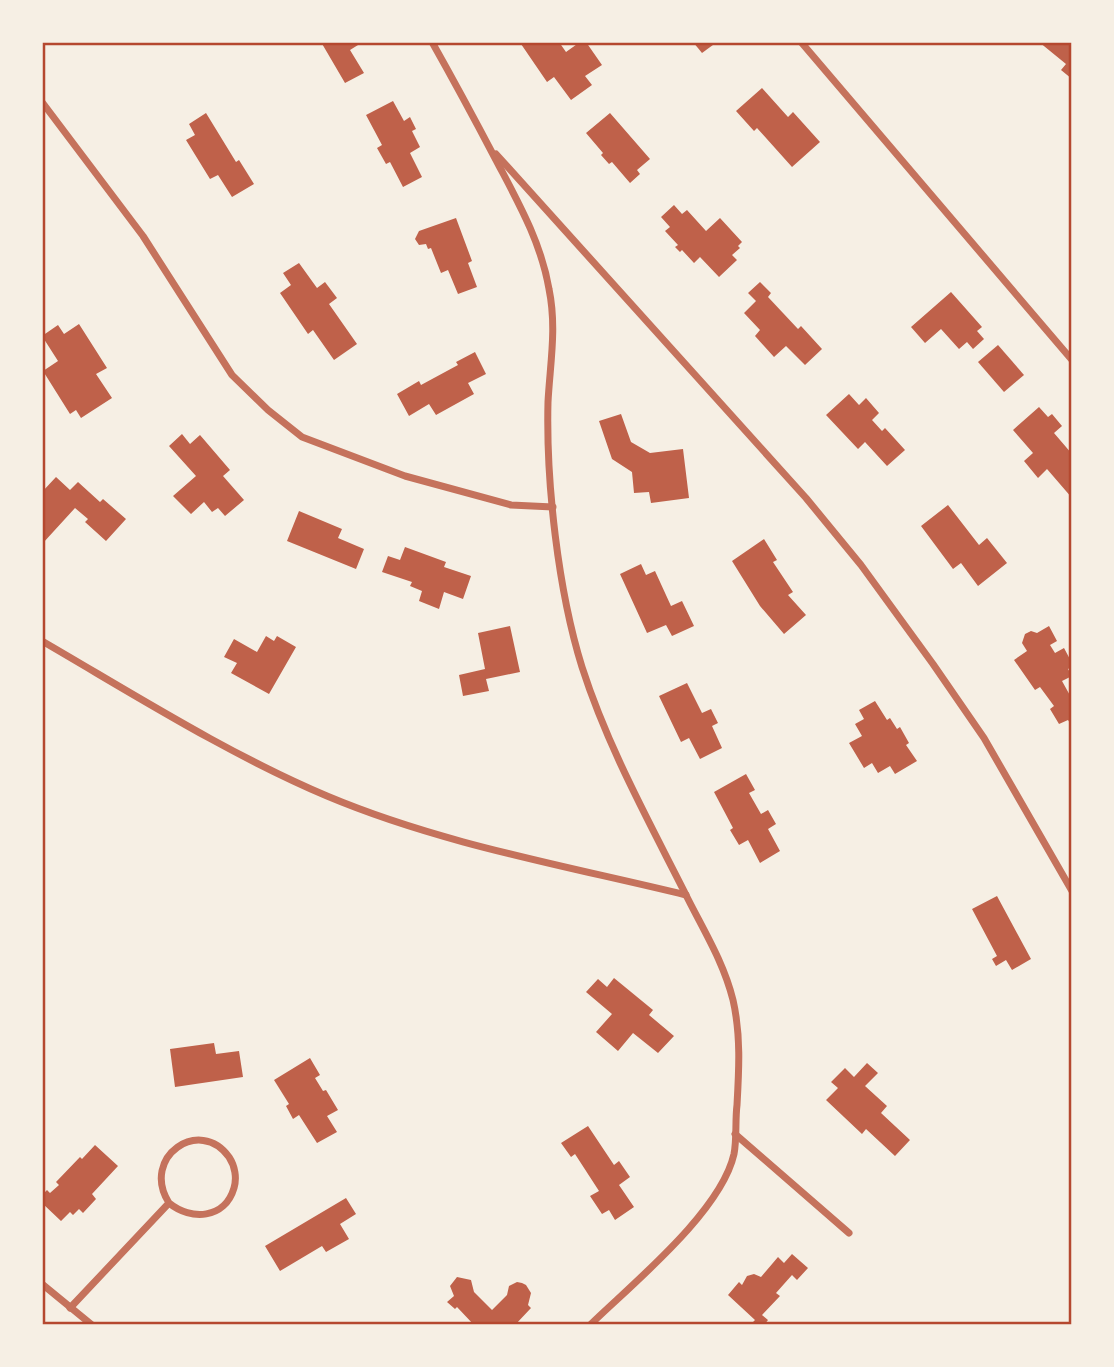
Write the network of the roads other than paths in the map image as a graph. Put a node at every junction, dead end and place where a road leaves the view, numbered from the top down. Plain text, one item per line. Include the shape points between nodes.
1 (432, 42) edge
2 (801, 42) edge
3 (42, 102) edge
4 (489, 145) junction
5 (1072, 360) edge
6 (553, 507) junction
7 (42, 641) edge
8 (1072, 891) edge
9 (686, 895) junction
10 (736, 1134) junction
11 (169, 1203) junction
12 (849, 1233) dead end
13 (42, 1284) edge
14 (70, 1308) junction
15 (92, 1325) edge
16 (590, 1325) edge

1 - 4 street
2 - 5 street
3 - 6 street via 143,236 232,375 302,437 405,476 511,505
4 - 6 street via 537,242 550,292 554,345 548,402
4 - 8 street via 861,565 984,738
6 - 9 street via 583,669 625,774
7 - 9 street via 215,740 328,796 426,831
9 - 10 street via 715,947 734,1004 740,1059
10 - 12 street
10 - 16 street via 726,1175 707,1205
11 - 11 street via 202,1216 223,1206 235,1185 232,1162 225,1152 205,1141 172,1150 161,1170
11 - 14 street
13 - 14 street
14 - 15 street

